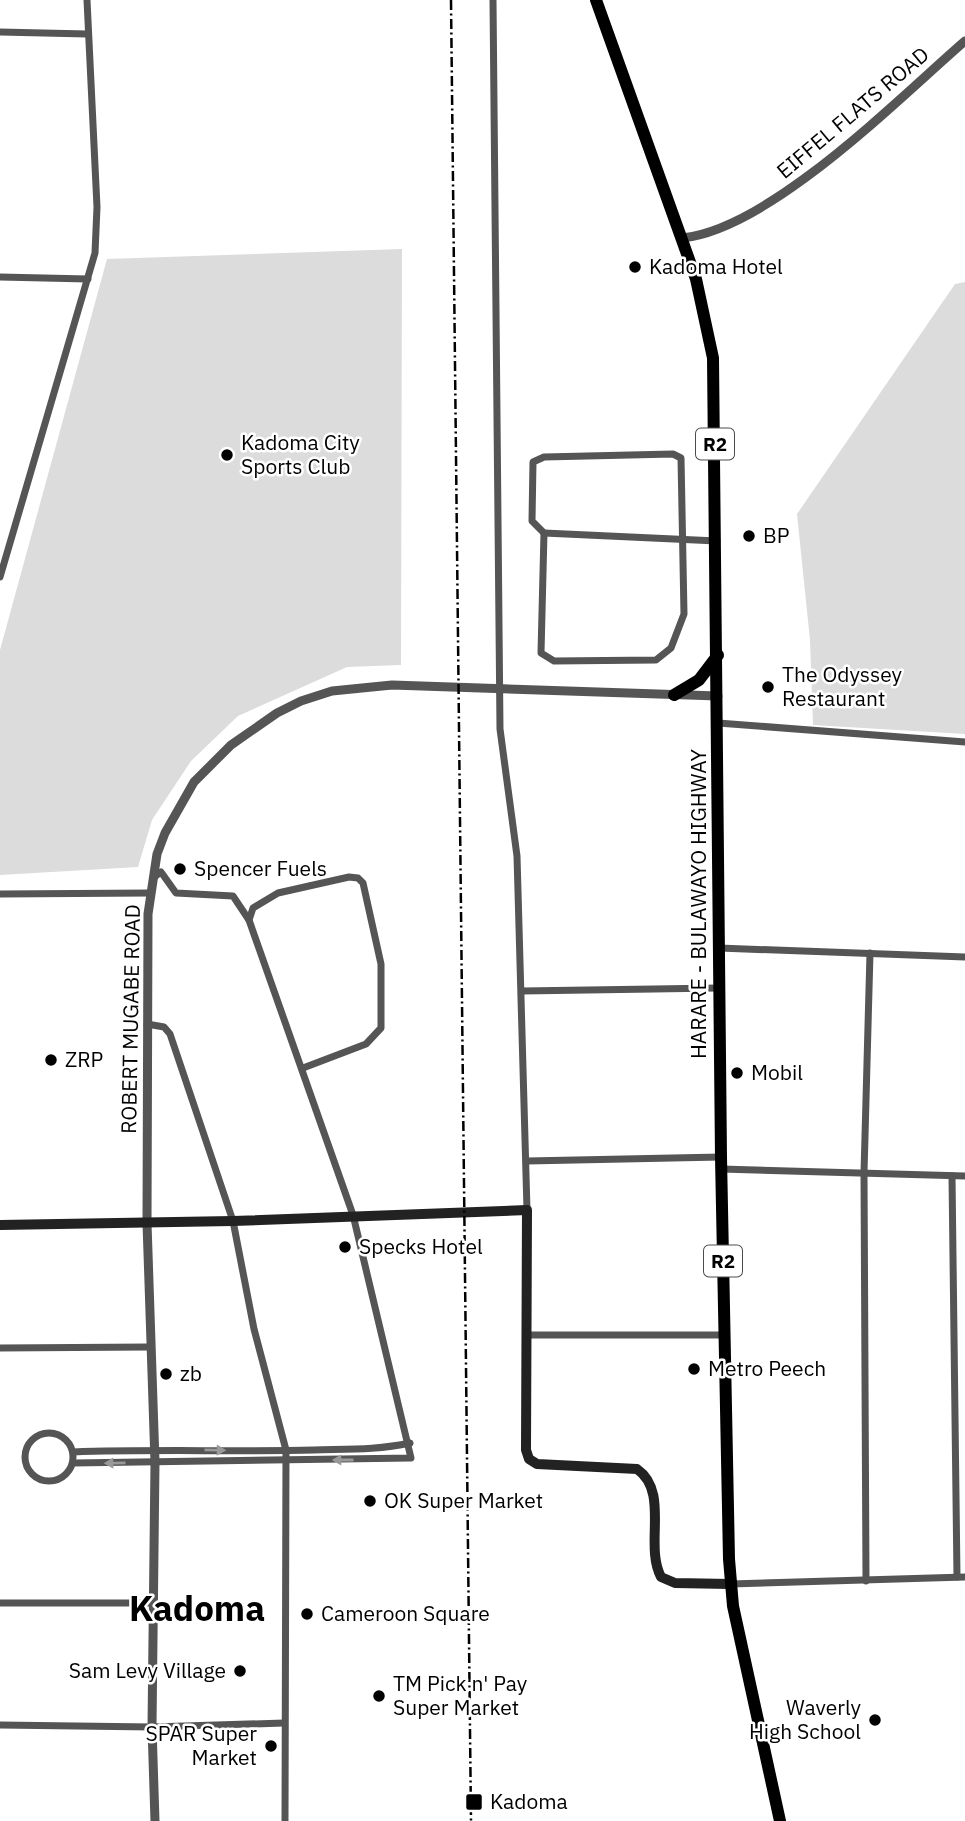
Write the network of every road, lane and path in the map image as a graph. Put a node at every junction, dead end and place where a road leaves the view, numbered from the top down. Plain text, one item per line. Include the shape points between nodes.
1 (87, 0) edge
2 (493, 0) edge
3 (596, 0) edge
4 (0, 32) edge
5 (87, 34) junction
6 (965, 41) edge
7 (682, 238) junction
8 (0, 277) edge
9 (88, 279) junction
10 (544, 533) junction
11 (684, 540) junction
12 (717, 541) junction
13 (0, 577) edge
14 (718, 654) junction
15 (501, 690) junction
16 (674, 695) junction
17 (718, 696) junction
18 (718, 723) junction
19 (965, 742) edge
20 (153, 879) junction
21 (150, 893) junction
22 (0, 894) edge
23 (249, 920) junction
24 (718, 948) junction
25 (870, 953) junction
26 (965, 957) edge
27 (719, 988) junction
28 (522, 991) junction
29 (147, 1024) junction
30 (303, 1068) junction
31 (527, 1161) junction
32 (721, 1163) junction
33 (864, 1174) junction
34 (952, 1176) junction
35 (965, 1176) edge
36 (527, 1210) junction
37 (353, 1215) junction
38 (233, 1221) junction
39 (147, 1223) junction
40 (0, 1226) edge
41 (527, 1335) junction
42 (724, 1335) junction
43 (149, 1347) junction
44 (0, 1348) edge
45 (410, 1443) junction
46 (154, 1449) junction
47 (286, 1450) junction
48 (73, 1452) junction
49 (286, 1461) junction
50 (155, 1462) junction
51 (73, 1463) junction
52 (961, 1577) edge
53 (866, 1581) junction
54 (730, 1584) junction
55 (152, 1602) junction
56 (0, 1603) edge
57 (284, 1723) junction
58 (0, 1726) edge
59 (152, 1727) junction
60 (155, 1821) edge
61 (285, 1821) edge
62 (780, 1821) edge

1 - 5 street
2 - 15 street
3 - 7 highway, HARARE - BULAWAYO HIGHWAY / R2
4 - 5 street
5 - 9 street via 97,207
6 - 7 street, EIFFEL FLATS ROAD via 803,180 744,216
7 - 12 highway, HARARE - BULAWAYO HIGHWAY / R2 via 699,289 713,358
8 - 9 street
9 - 13 street
10 - 11 street
10 - 11 street via 533,521 535,459 673,454 681,458
10 - 11 street via 541,653 554,662 656,660 671,648 684,614
11 - 12 street
12 - 14 highway, HARARE - BULAWAYO HIGHWAY / R2
14 - 16 highway via 699,680
14 - 17 highway, HARARE - BULAWAYO HIGHWAY / R2
15 - 16 street, ROBERT MUGABE ROAD
15 - 20 street, ROBERT MUGABE ROAD via 366,686 332,691 277,713 231,745 194,782 165,832
15 - 28 street via 500,729 517,856
16 - 17 street, ROBERT MUGABE ROAD
17 - 18 highway, HARARE - BULAWAYO HIGHWAY / R2
18 - 19 street
18 - 24 highway, HARARE - BULAWAYO HIGHWAY / R2
20 - 21 street, ROBERT MUGABE ROAD
20 - 23 street via 161,872 176,893 233,896
21 - 22 street
21 - 29 street, ROBERT MUGABE ROAD
23 - 30 street
23 - 30 street via 253,908 278,893 349,877 363,883 381,964 381,1028 366,1044
24 - 25 street
24 - 27 highway, HARARE - BULAWAYO HIGHWAY / R2
25 - 26 street
25 - 33 street
27 - 28 street
27 - 32 highway, HARARE - BULAWAYO HIGHWAY / R2
28 - 31 street
29 - 38 street via 164,1027 170,1034
29 - 39 street, ROBERT MUGABE ROAD
30 - 37 street
31 - 32 street
31 - 36 street
32 - 33 street
32 - 42 highway, HARARE - BULAWAYO HIGHWAY / R2
33 - 34 street
33 - 53 street
34 - 35 street
34 - 52 street
36 - 37 main road
36 - 41 main road
37 - 38 main road
37 - 45 street
38 - 39 main road
38 - 47 street via 254,1329
39 - 40 main road
39 - 43 street, ROBERT MUGABE ROAD
41 - 42 street
41 - 54 main road via 529,1459 537,1464 637,1469 652,1486 661,1577 675,1583
42 - 54 highway, HARARE - BULAWAYO HIGHWAY / R2
43 - 44 street
43 - 46 street, ROBERT MUGABE ROAD
45 - 47 street
45 -> 49 street via 411,1458
46 -> 47 street
46 - 48 street
46 - 50 street, ROBERT MUGABE ROAD
47 - 49 street
48 - 51 street
48 - 51 street via 63,1437 44,1433 29,1444 25,1462 28,1471 44,1482 62,1478
49 - 50 street
49 - 57 street
50 -> 51 street
50 - 55 street, ROBERT MUGABE ROAD
52 - 53 street
53 - 54 street
54 - 62 highway, HARARE - BULAWAYO HIGHWAY / R2
55 - 56 street
55 - 59 street, ROBERT MUGABE ROAD
57 - 59 street
57 - 61 street
58 - 59 street
59 - 60 street, ROBERT MUGABE ROAD

